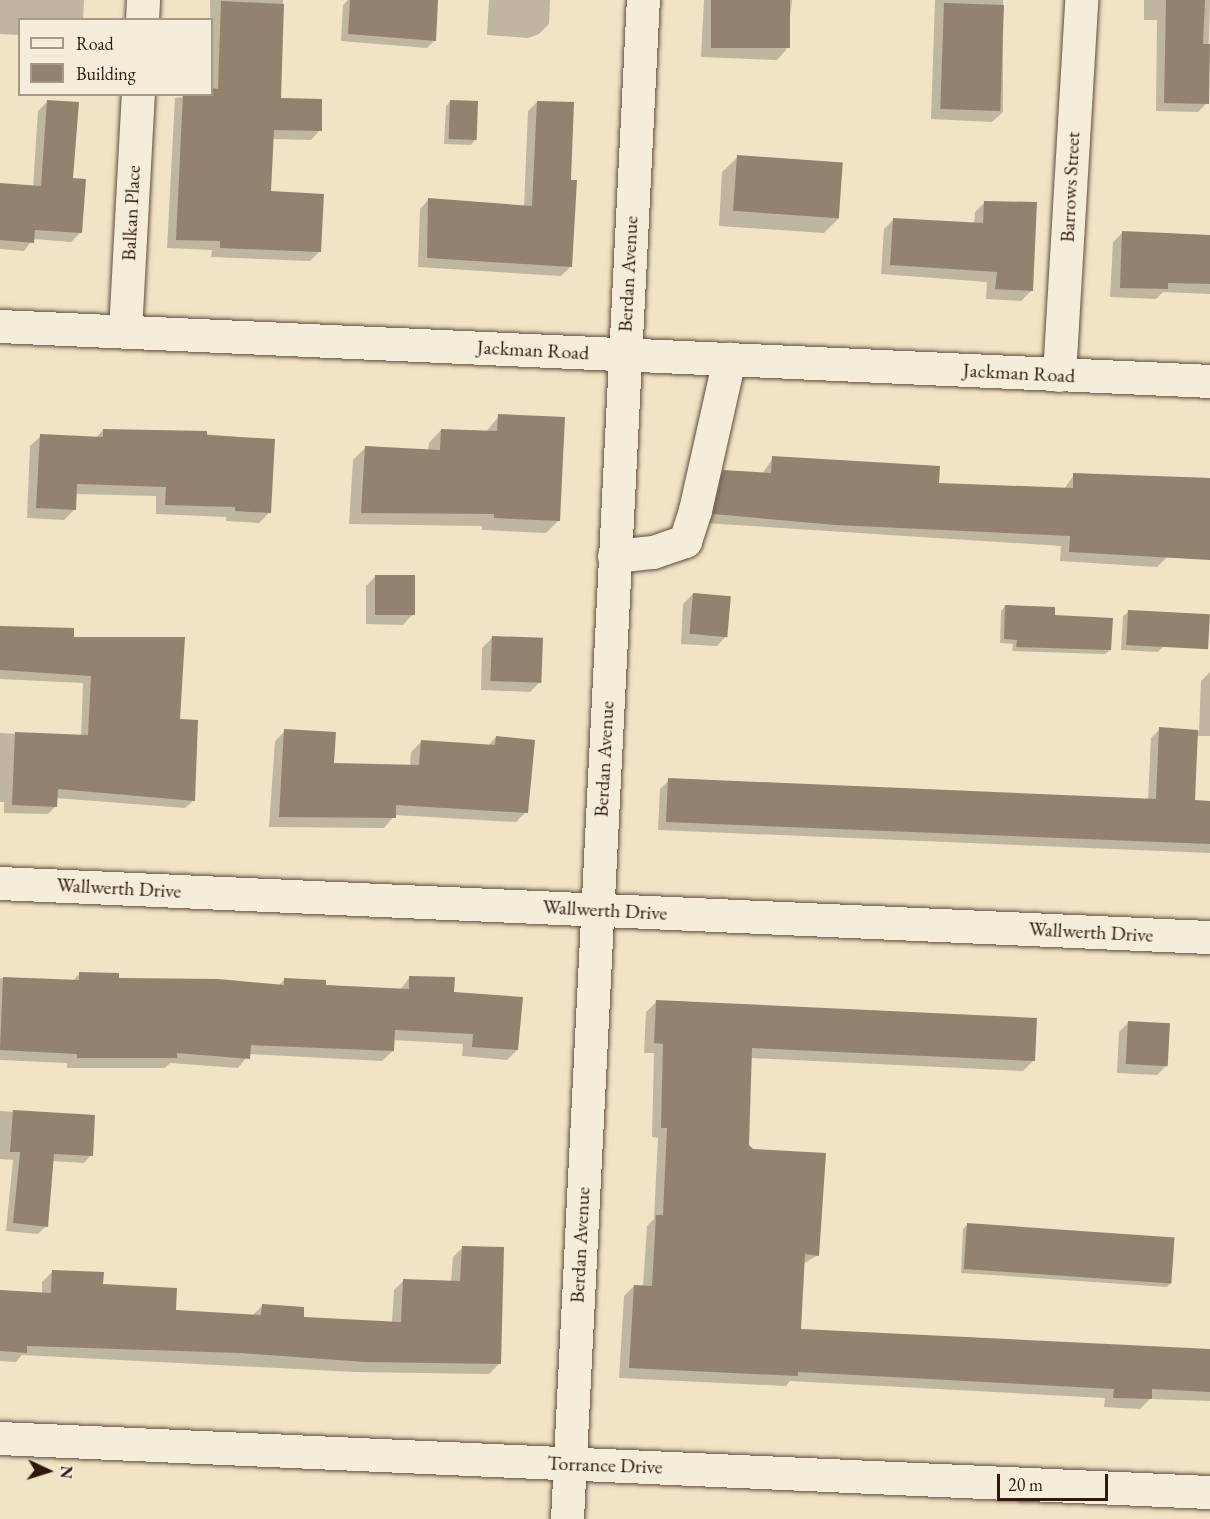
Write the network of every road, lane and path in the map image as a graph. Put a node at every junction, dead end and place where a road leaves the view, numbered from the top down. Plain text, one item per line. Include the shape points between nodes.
1 (143, 0) edge
2 (643, 0) edge
3 (1081, 0) edge
4 (142, 18) edge
5 (138, 96) edge
6 (0, 326) edge
7 (124, 332) junction
8 (623, 354) junction
9 (729, 359) junction
10 (1059, 375) junction
11 (1210, 381) edge
12 (614, 556) junction
13 (0, 883) edge
14 (596, 910) junction
15 (1210, 937) edge
16 (0, 1438) edge
17 (569, 1463) junction
18 (1210, 1492) edge
19 (567, 1519) edge

1 - 4 street
2 - 8 street, Berdan Avenue
3 - 10 street, Barrows Street
5 - 7 street, Balkan Place
6 - 7 street, Jackman Road
7 - 8 street, Jackman Road
8 - 9 street, Jackman Road
8 - 12 street, Berdan Avenue
9 - 10 street, Jackman Road
9 - 12 street via 685,541 653,552
10 - 11 street, Jackman Road
12 - 14 street, Berdan Avenue
13 - 14 street, Wallwerth Drive
14 - 15 street, Wallwerth Drive
14 - 17 street, Berdan Avenue
16 - 17 street, Torrance Drive
17 - 18 street, Torrance Drive
17 - 19 street, Berdan Avenue

